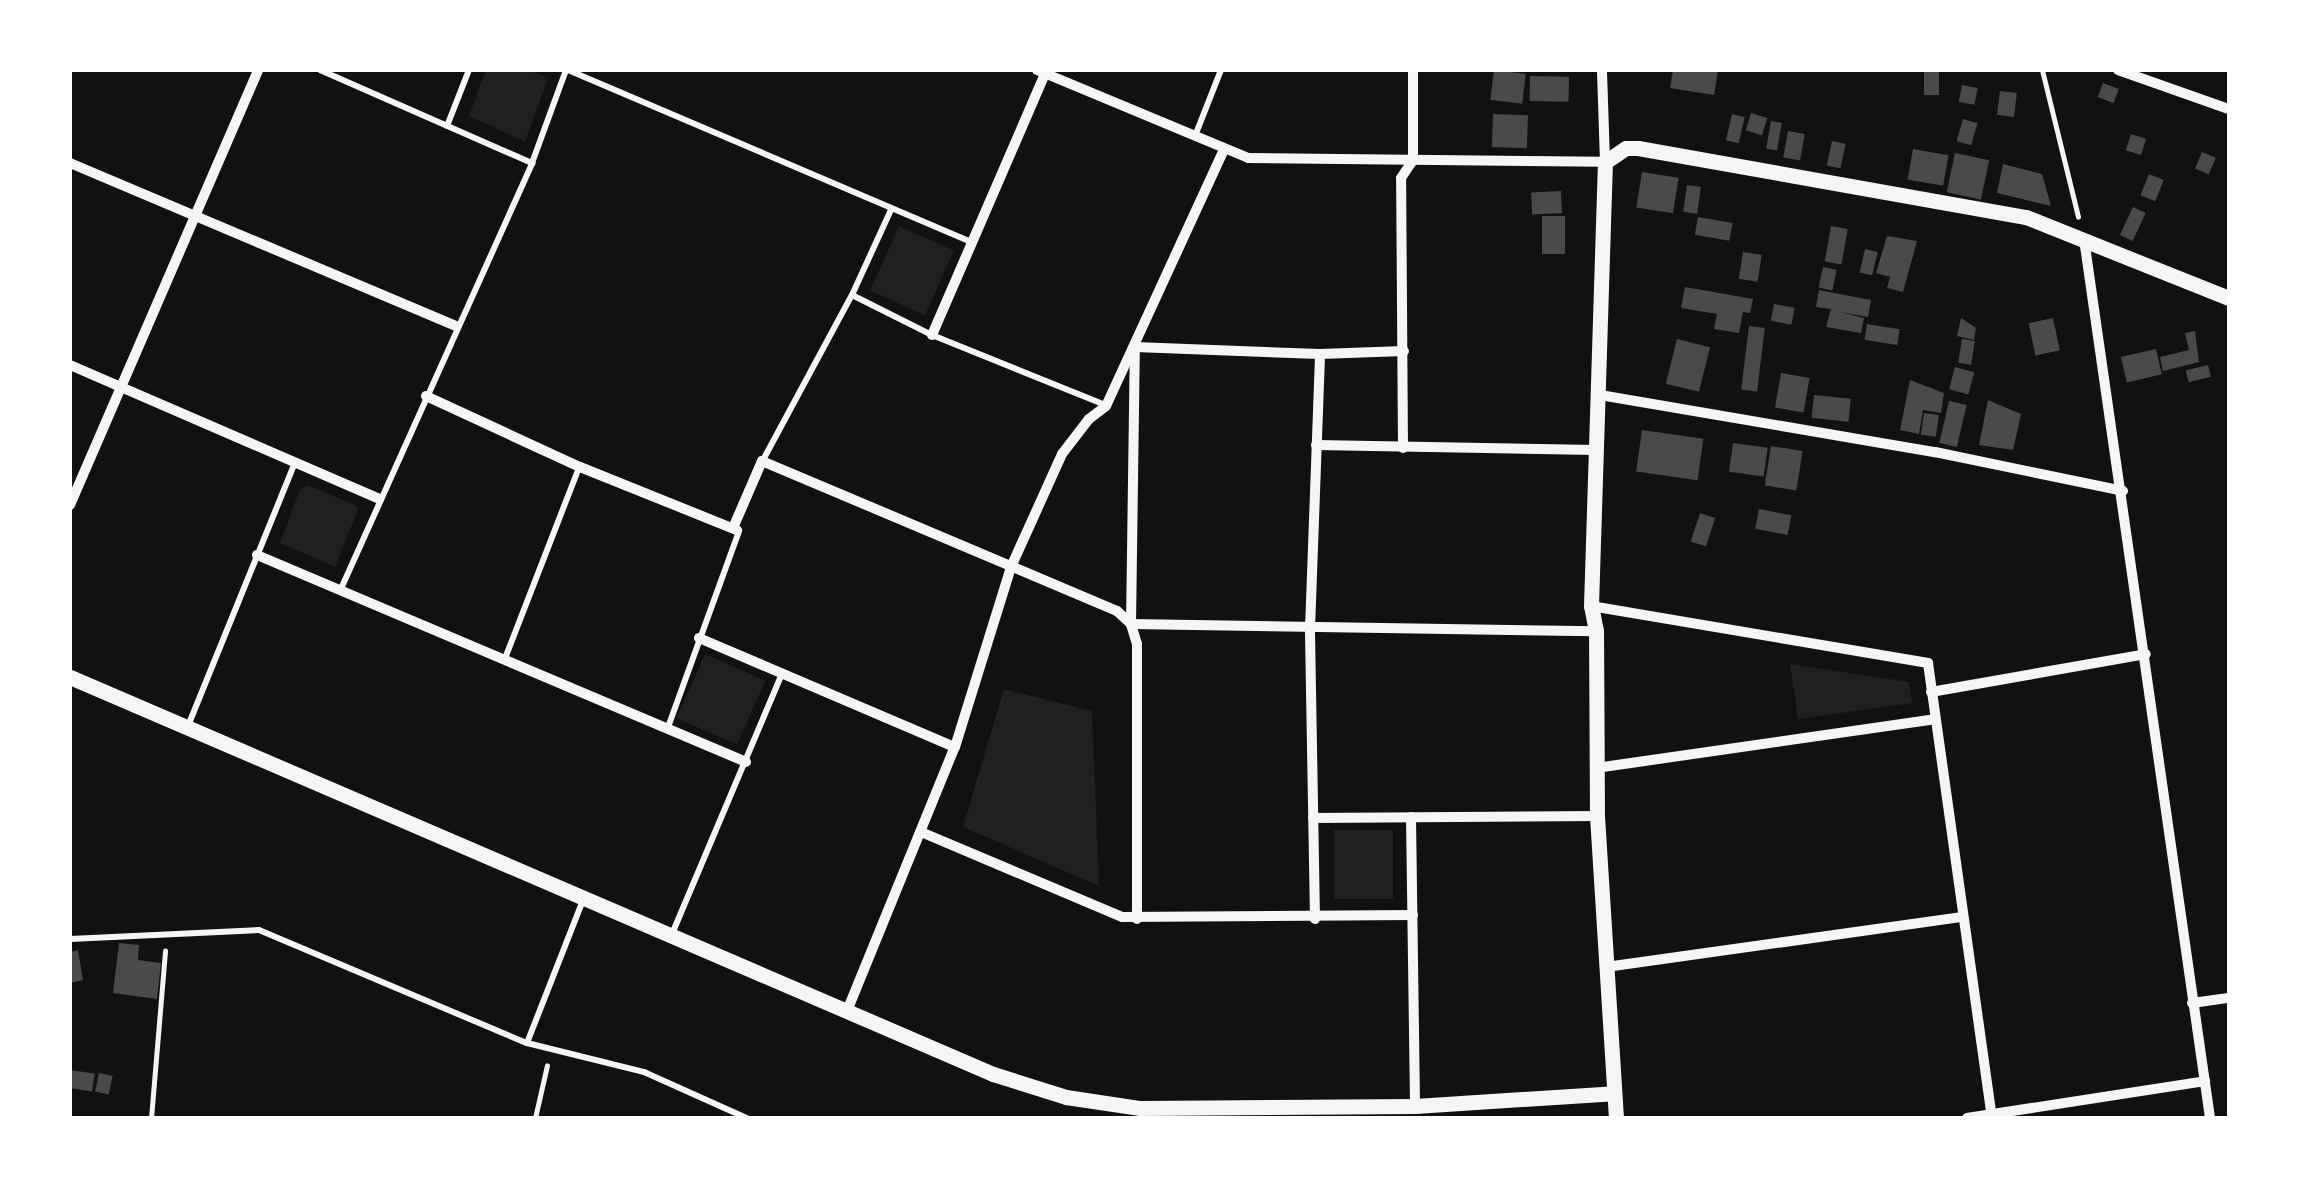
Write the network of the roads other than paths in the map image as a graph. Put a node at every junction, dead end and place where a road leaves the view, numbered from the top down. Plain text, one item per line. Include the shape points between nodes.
1 (258, 70) edge
2 (320, 70) edge
3 (469, 70) edge
4 (568, 70) edge
5 (1221, 70) edge
6 (1413, 70) edge
7 (1602, 70) edge
8 (2118, 70) edge
9 (1041, 72) edge
10 (2229, 108) edge
11 (447, 126) junction
12 (1195, 136) junction
13 (1224, 150) junction
14 (1412, 160) junction
15 (1604, 162) junction
16 (70, 163) edge
17 (532, 163) junction
18 (891, 210) junction
19 (194, 218) junction
20 (2084, 239) junction
21 (972, 242) junction
22 (852, 295) junction
23 (2229, 298) edge
24 (455, 326) junction
25 (932, 335) junction
26 (1135, 347) junction
27 (1404, 351) junction
28 (1320, 354) junction
29 (70, 365) edge
30 (118, 386) junction
31 (1600, 395) junction
32 (426, 396) junction
33 (1106, 406) junction
34 (1316, 446) junction
35 (1403, 448) junction
36 (1597, 450) junction
37 (762, 461) junction
38 (294, 463) junction
39 (580, 467) junction
40 (2122, 492) junction
41 (380, 498) junction
42 (70, 505) edge
43 (736, 530) junction
44 (256, 555) junction
45 (1011, 567) junction
46 (340, 591) junction
47 (1591, 606) junction
48 (1131, 624) junction
49 (1310, 630) junction
50 (1596, 630) junction
51 (699, 638) junction
52 (2146, 654) junction
53 (504, 663) junction
54 (782, 673) junction
55 (70, 677) edge
56 (1931, 692) junction
57 (1934, 719) junction
58 (186, 729) junction
59 (667, 730) junction
60 (955, 747) junction
61 (746, 762) junction
62 (1596, 768) junction
63 (1597, 816) junction
64 (1410, 817) junction
65 (1313, 818) junction
66 (921, 832) junction
67 (583, 900) junction
68 (1413, 915) junction
69 (1963, 917) junction
70 (1137, 919) junction
71 (1316, 919) junction
72 (671, 936) junction
73 (70, 939) edge
74 (1606, 967) junction
75 (2229, 998) edge
76 (2192, 1003) junction
77 (847, 1011) junction
78 (526, 1043) junction
79 (2205, 1082) junction
80 (1614, 1093) junction
81 (1415, 1106) junction
82 (1991, 1114) junction
83 (748, 1118) edge
84 (1616, 1118) edge
85 (1967, 1118) edge
86 (2210, 1118) edge

1 - 19 street
2 - 11 lane
3 - 11 lane
4 - 17 lane
4 - 18 lane
5 - 12 lane
6 - 14 street
7 - 15 street
8 - 10 street
9 - 12 street
9 - 21 street
11 - 17 lane
12 - 13 street
13 - 14 street via 1248,158
13 - 26 street
14 - 15 street
14 - 27 street via 1401,178
15 - 20 street via 1638,148 2026,217
15 - 31 street
16 - 19 street
17 - 24 lane
18 - 21 lane
18 - 22 lane
19 - 24 street
19 - 30 street
20 - 23 street
20 - 40 street
21 - 25 street
22 - 25 lane
22 - 37 lane
24 - 32 lane
25 - 33 lane
26 - 28 street
26 - 33 street
26 - 48 street
27 - 28 street
27 - 35 street
28 - 34 street
29 - 30 street
30 - 38 street
30 - 42 street
31 - 36 street
31 - 40 street via 1935,452
32 - 39 street
32 - 41 lane
33 - 45 street via 1062,454
34 - 35 street
34 - 49 street
35 - 36 street
36 - 47 street
37 - 43 street
37 - 45 street
38 - 41 street
38 - 44 lane
39 - 43 street
39 - 53 lane
40 - 52 street
41 - 46 lane
43 - 51 lane
44 - 46 street
44 - 58 lane
45 - 48 street via 1117,610
45 - 60 street
46 - 53 street
47 - 50 street
47 - 56 street via 1928,662
48 - 49 street
48 - 70 street via 1137,644
49 - 50 street
49 - 65 street
50 - 62 street
51 - 54 street
51 - 59 lane
52 - 56 street
52 - 76 street
53 - 59 street
54 - 60 street
54 - 61 lane
55 - 58 street
56 - 57 street
57 - 62 street
57 - 69 street
58 - 67 street
59 - 61 street
60 - 66 street
61 - 72 lane
62 - 63 street
63 - 64 street
63 - 74 street
64 - 65 street
64 - 68 street
65 - 71 street
66 - 70 street
66 - 77 street
67 - 72 street
67 - 78 lane
68 - 71 street
68 - 81 street
69 - 74 street
69 - 82 street
70 - 71 street
72 - 77 street
73 - 78 lane via 259,930
74 - 80 street
75 - 76 street
76 - 79 street
77 - 81 street via 1009,1080 1096,1102 1140,1108
78 - 83 lane via 644,1072
79 - 82 street
79 - 86 street
80 - 81 street
80 - 84 street
82 - 85 street

